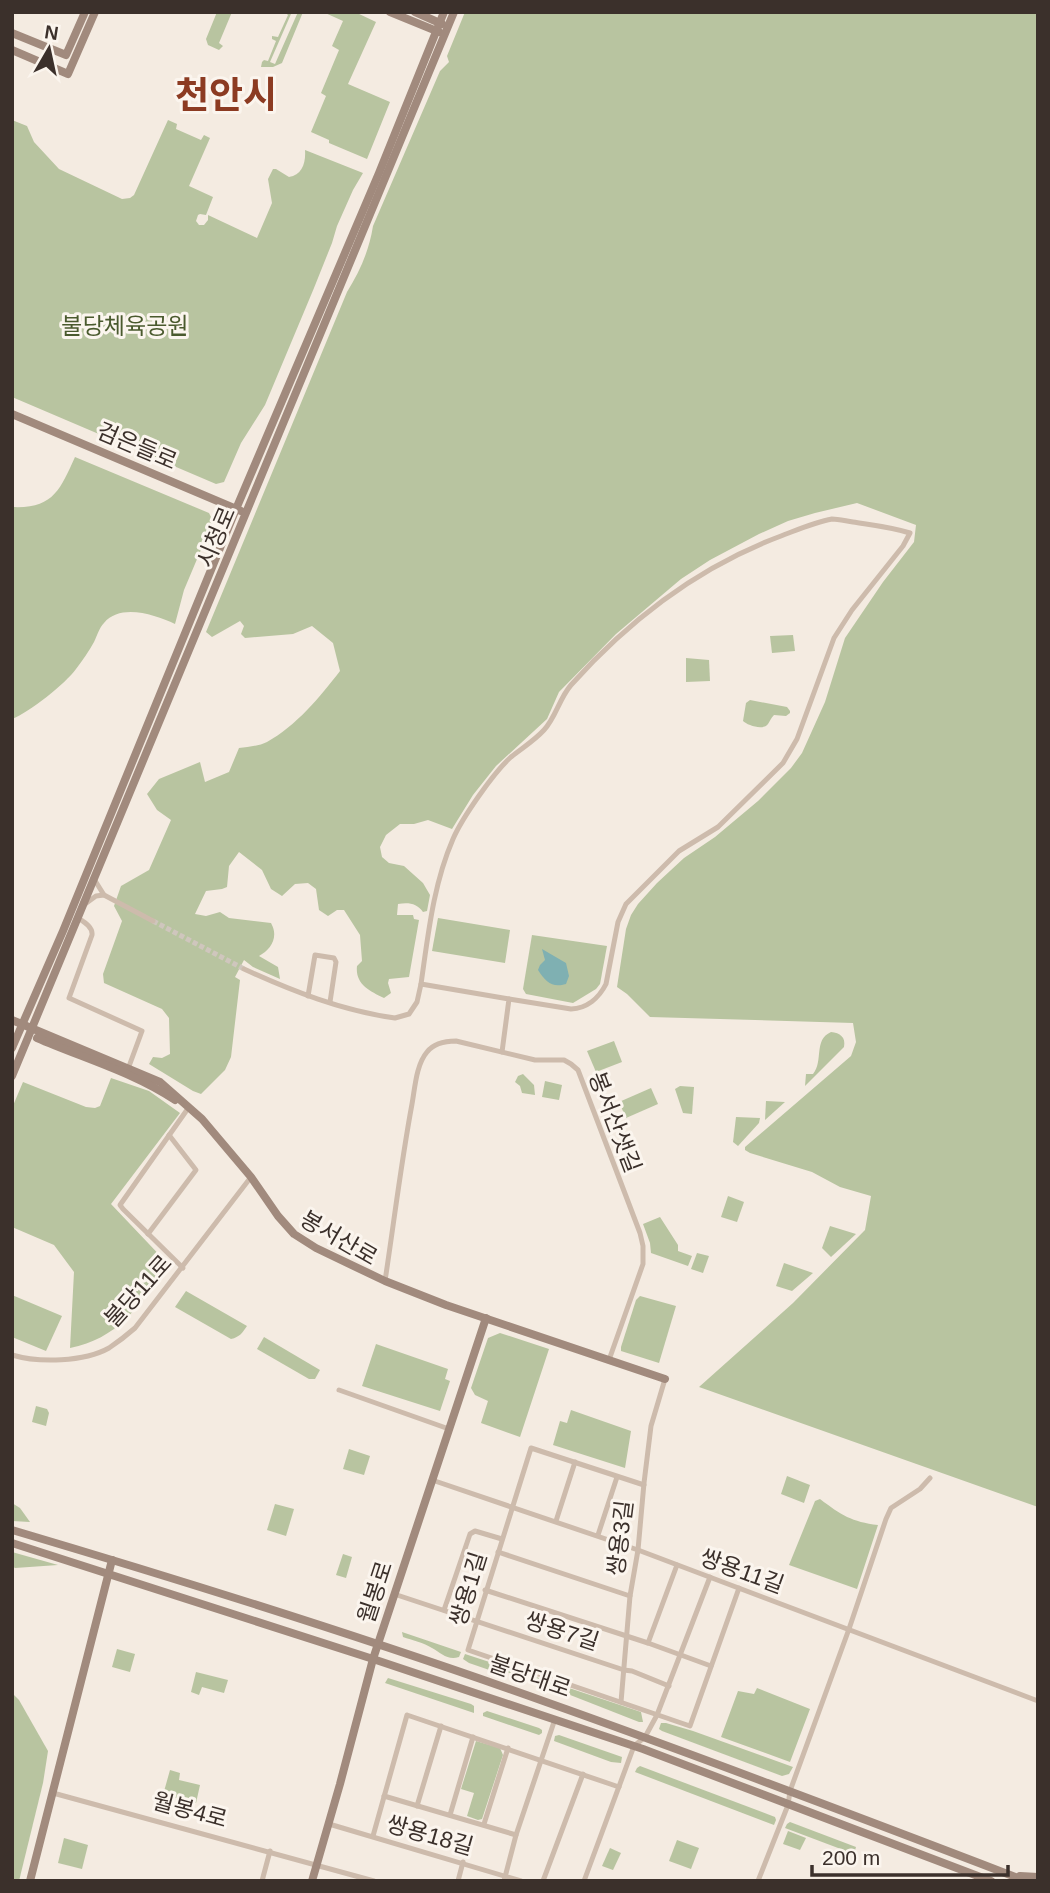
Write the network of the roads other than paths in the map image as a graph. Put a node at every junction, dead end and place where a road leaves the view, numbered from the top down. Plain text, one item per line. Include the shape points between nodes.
1 (85, 12) edge
2 (95, 12) edge
3 (390, 12) edge
4 (415, 12) edge
5 (444, 12) edge
6 (454, 12) edge
7 (442, 29) junction
8 (12, 33) edge
9 (31, 41) junction
10 (12, 48) edge
11 (12, 414) edge
12 (236, 509) junction
13 (247, 513) junction
14 (94, 879) junction
15 (104, 895) junction
16 (83, 906) junction
17 (78, 918) junction
18 (153, 921) tunnel mouth
19 (244, 969) tunnel mouth
20 (421, 984) junction
21 (308, 996) junction
22 (509, 999) junction
23 (330, 1002) junction
24 (12, 1020) edge
25 (18, 1027) edge
26 (31, 1031) junction
27 (12, 1048) edge
28 (502, 1052) junction
29 (128, 1069) junction
30 (12, 1076) edge
31 (188, 1108) junction
32 (169, 1135) junction
33 (249, 1179) junction
34 (148, 1234) junction
35 (183, 1268) junction
36 (386, 1281) junction
37 (486, 1320) junction
38 (12, 1355) edge
39 (609, 1360) junction
40 (665, 1381) junction
41 (339, 1390) dead end
42 (449, 1429) junction
43 (575, 1462) junction
44 (617, 1476) junction
45 (930, 1478) dead end
46 (432, 1480) junction
47 (643, 1485) junction
48 (512, 1507) junction
49 (556, 1521) junction
50 (12, 1530) edge
51 (598, 1535) junction
52 (502, 1539) junction
53 (12, 1543) edge
54 (638, 1550) junction
55 (498, 1552) junction
56 (112, 1560) junction
57 (677, 1565) junction
58 (108, 1573) junction
59 (710, 1577) junction
60 (739, 1588) junction
61 (485, 1590) junction
62 (394, 1594) junction
63 (630, 1596) junction
64 (444, 1609) junction
65 (476, 1621) junction
66 (849, 1629) junction
67 (627, 1637) junction
68 (648, 1643) junction
69 (378, 1644) junction
70 (680, 1655) junction
71 (373, 1659) junction
72 (711, 1666) junction
73 (624, 1670) junction
74 (668, 1686) junction
75 (1038, 1701) edge
76 (621, 1702) junction
77 (657, 1715) junction
78 (555, 1719) junction
79 (441, 1726) junction
80 (473, 1737) junction
81 (640, 1742) junction
82 (508, 1748) junction
83 (541, 1759) junction
84 (583, 1774) junction
85 (619, 1787) junction
86 (790, 1791) junction
87 (53, 1793) junction
88 (384, 1796) junction
89 (417, 1805) junction
90 (789, 1805) junction
91 (450, 1815) junction
92 (329, 1824) junction
93 (484, 1825) junction
94 (516, 1835) junction
95 (373, 1836) junction
96 (270, 1851) junction
97 (463, 1863) junction
98 (316, 1864) junction
99 (1012, 1875) junction
100 (1038, 1877) edge
101 (505, 1878) edge
102 (361, 1879) edge
103 (30, 1881) edge
104 (262, 1881) edge
105 (312, 1881) edge
106 (374, 1881) edge
107 (458, 1881) edge
108 (521, 1881) edge
109 (543, 1881) edge
110 (584, 1881) edge
111 (758, 1881) edge
112 (992, 1881) edge
113 (1026, 1881) edge

1 - 9 street via 66,55
2 - 10 street via 68,74
3 - 7 street
4 - 7 street
5 - 7 street, 시청로
6 - 7 street, 시청로
7 - 12 street, 시청로
7 - 13 street, 시청로
8 - 9 street
9 - 10 street via 32,52
11 - 12 street, 검은들로
12 - 13 street, 검은들로
12 - 25 street, 시청로
13 - 14 street, 시청로
14 - 15 street
14 - 16 street, 시청로
15 - 16 street
15 - 18 street
16 - 17 street, 시청로
17 - 26 street, 시청로
17 - 29 street via 92,935 69,998 142,1031
19 - 21 street
20 - 22 street
20 - 22 street via 439,880 464,818 503,766 546,729 569,687 620,636 688,582 751,547 802,528 835,519 910,533 834,638 797,739 783,764 718,827 679,851 626,904 603,991 580,1009
20 - 23 street via 409,1014 395,1018
21 - 23 street
21 - 23 street via 315,955 334,958
22 - 28 street
24 - 25 street, 봉서산로
25 - 26 street, 봉서산로
25 - 27 street, 시청로
26 - 29 street, 봉서산로
26 - 30 street, 시청로
26 - 31 street, 봉서산로 via 157,1088
28 - 36 street, 봉서산샛길 via 456,1041 426,1052 406,1137
28 - 39 street, 봉서산샛길 via 535,1060 564,1060 578,1070 640,1233 643,1264
29 - 31 street, 봉서산로 via 160,1082
31 - 32 street
31 - 33 street, 봉서산로
32 - 34 street via 196,1170
32 - 34 street via 120,1205
33 - 35 street, 불당11로
33 - 36 street, 봉서산로 via 294,1234
33 - 37 street, 봉서산로 via 275,1219 315,1251 385,1285
34 - 35 street
35 - 38 street, 불당11로 via 135,1328 107,1349 66,1360
36 - 37 street, 봉서산로
37 - 39 street, 봉서산로
37 - 40 street, 봉서산로
37 - 42 street, 월봉로
39 - 40 street, 봉서산로
40 - 47 street, 쌍용3길
41 - 42 street
42 - 46 street, 월봉로
43 - 44 street
43 - 48 street, 쌍용1길 via 531,1448
43 - 49 street
44 - 47 street
44 - 51 street
45 - 66 street via 891,1508
46 - 48 street, 쌍용11길
46 - 62 street, 월봉로
47 - 54 street, 쌍용3길
48 - 49 street, 쌍용11길
48 - 52 street, 쌍용1길
49 - 51 street, 쌍용11길
50 - 56 street, 불당대로
51 - 54 street, 쌍용11길
52 - 55 street, 쌍용1길
52 - 64 street via 475,1531 470,1534
53 - 58 street, 불당대로
54 - 57 street, 쌍용11길
54 - 63 street, 쌍용3길
55 - 61 street, 쌍용1길
55 - 63 street
56 - 58 street
56 - 69 street, 불당대로
57 - 59 street, 쌍용11길
57 - 68 street
58 - 71 street, 불당대로
58 - 87 street
59 - 60 street, 쌍용11길
59 - 70 street
60 - 66 street, 쌍용11길
60 - 72 street
61 - 65 street, 쌍용1길
61 - 67 street
62 - 64 street, 쌍용7길
62 - 69 street, 월봉로
63 - 67 street, 쌍용3길
64 - 65 street, 쌍용7길
65 - 73 street, 쌍용7길
65 - 76 street, 쌍용1길 via 468,1650
66 - 75 street, 쌍용11길
66 - 86 street
67 - 68 street
67 - 73 street, 쌍용3길
68 - 70 street
69 - 71 street, 월봉로
69 - 81 street, 불당대로
70 - 72 street
70 - 74 street
71 - 78 street, 불당대로
71 - 92 street, 월봉로
72 - 77 street, 쌍용1길 via 690,1726
73 - 74 street, 쌍용7길
73 - 76 street, 쌍용3길
74 - 77 street
76 - 77 street, 쌍용1길
77 - 81 street
78 - 81 street, 불당대로
78 - 83 street
79 - 80 street
79 - 88 street via 407,1715
79 - 89 street
80 - 82 street
80 - 91 street
81 - 85 street
81 - 86 street, 불당대로
81 - 90 street, 불당대로
82 - 83 street
82 - 93 street
83 - 84 street
83 - 94 street
84 - 85 street
84 - 109 street
85 - 110 street
86 - 90 street
86 - 99 street, 불당대로
87 - 96 street, 월봉4로
87 - 103 street
88 - 89 street
88 - 95 street
89 - 91 street
90 - 111 street
90 - 112 street, 불당대로
91 - 93 street
92 - 95 street, 쌍용18길
92 - 98 street, 월봉로
93 - 94 street
94 - 101 street
95 - 97 street, 쌍용18길
96 - 98 street, 월봉4로
96 - 104 street
97 - 101 street, 쌍용18길
97 - 107 street
98 - 102 street, 월봉4로
98 - 105 street, 월봉로
99 - 100 street
99 - 113 street, 불당대로
101 - 108 street, 쌍용18길
102 - 106 street, 월봉4로

